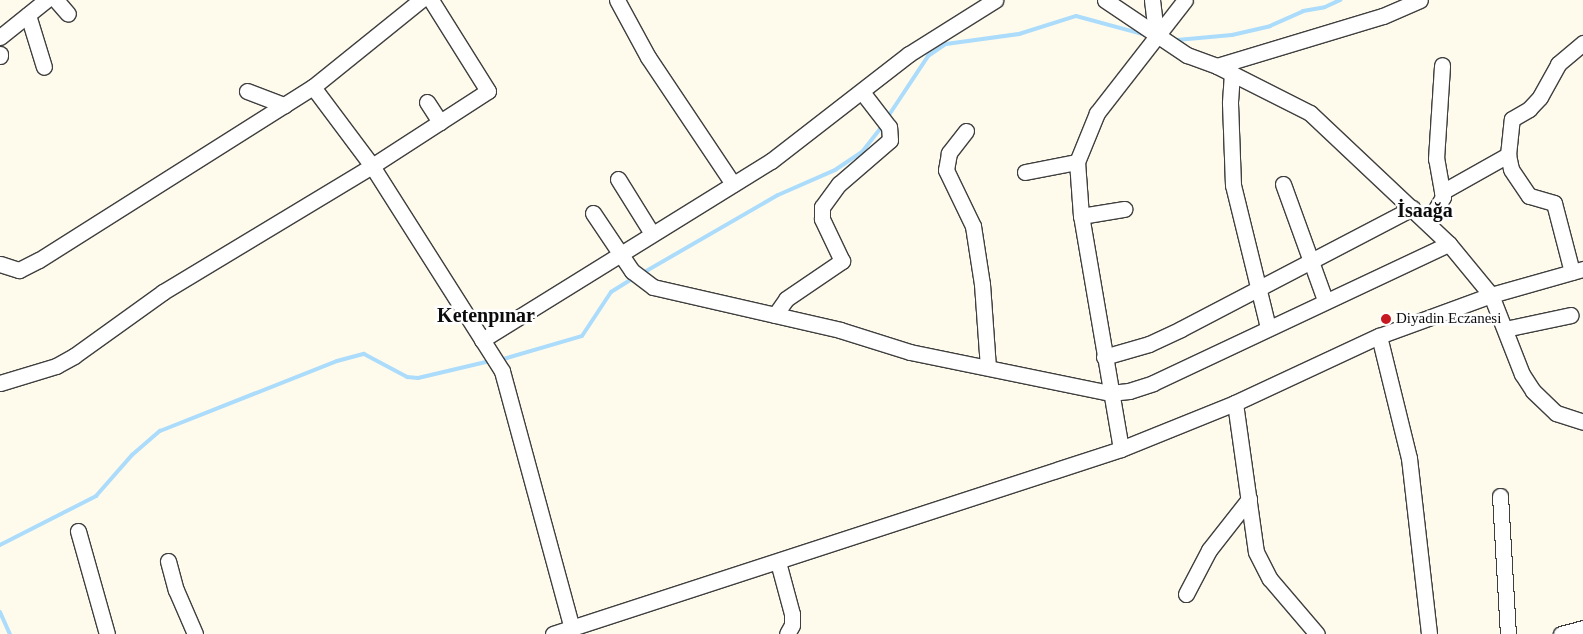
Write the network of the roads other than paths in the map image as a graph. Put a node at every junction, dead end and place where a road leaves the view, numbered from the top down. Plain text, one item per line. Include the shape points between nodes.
1 (46, 0) edge
2 (56, 0) edge
3 (421, 0) edge
4 (431, 0) edge
5 (617, 0) edge
6 (996, 0) edge
7 (1105, 0) edge
8 (1152, 0) edge
9 (1185, 0) edge
10 (1420, 0) edge
11 (68, 14) dead end
12 (28, 15) junction
13 (1156, 33) junction
14 (0, 37) edge
15 (1583, 43) edge
16 (1442, 65) dead end
17 (1217, 66) junction
18 (44, 67) dead end
19 (1232, 73) junction
20 (313, 87) junction
21 (247, 91) dead end
22 (862, 92) junction
23 (427, 102) dead end
24 (284, 105) junction
25 (440, 122) junction
26 (966, 131) dead end
27 (1508, 155) junction
28 (1077, 162) junction
29 (372, 166) junction
30 (1025, 172) dead end
31 (618, 179) dead end
32 (733, 184) junction
33 (1283, 184) dead end
34 (1442, 192) junction
35 (1412, 208) junction
36 (1124, 209) dead end
37 (593, 213) dead end
38 (1081, 216) junction
39 (1428, 222) junction
40 (651, 232) junction
41 (1449, 244) junction
42 (621, 254) junction
43 (1309, 262) junction
44 (0, 264) edge
45 (1578, 270) edge
46 (1256, 289) junction
47 (1491, 295) junction
48 (1325, 300) junction
49 (774, 315) junction
50 (1570, 315) dead end
51 (1268, 327) junction
52 (1505, 329) junction
53 (1378, 336) junction
54 (482, 340) junction
55 (1104, 357) junction
56 (988, 368) junction
57 (0, 383) edge
58 (1110, 393) junction
59 (1235, 403) junction
60 (1583, 422) edge
61 (1122, 449) junction
62 (1500, 496) dead end
63 (1249, 499) junction
64 (78, 531) dead end
65 (168, 560) dead end
66 (778, 562) junction
67 (1186, 594) dead end
68 (572, 628) junction
69 (1583, 628) edge
70 (107, 634) edge
71 (195, 634) edge
72 (553, 634) edge
73 (787, 634) edge
74 (1317, 634) edge
75 (1429, 634) edge
76 (1508, 634) edge
77 (1561, 634) edge

1 - 12 street
2 - 11 street
3 - 20 street
4 - 25 street via 488,91
5 - 32 street via 648,58
6 - 22 street via 909,54
7 - 13 street
8 - 13 street
9 - 13 street
10 - 17 street via 1383,16
12 - 14 street
12 - 18 street
13 - 17 street via 1187,55
13 - 28 street via 1097,113
15 - 27 street via 1558,64 1540,98 1512,119
16 - 34 street via 1436,159
17 - 19 street
19 - 35 street via 1310,114
19 - 46 street via 1233,185
20 - 24 street
20 - 29 street
21 - 24 street
22 - 32 street via 771,161
22 - 49 street via 884,122 890,140 839,184 822,207 822,219 842,261 786,299
23 - 25 street
24 - 44 street via 26,268 11,270
25 - 29 street
26 - 56 street via 949,153 946,170 973,226 982,284
27 - 34 street
27 - 45 street via 1511,169 1529,196 1554,202
28 - 30 street
28 - 38 street
29 - 54 street
29 - 57 street via 163,292 74,356 56,366
31 - 40 street
32 - 40 street
33 - 43 street
34 - 39 street via 1441,203
35 - 39 street
35 - 43 street
36 - 38 street
37 - 42 street
38 - 55 street
39 - 41 street
40 - 42 street
41 - 47 street
41 - 48 street
42 - 49 street via 644,283
42 - 54 street
43 - 46 street
43 - 48 street
45 - 47 street
46 - 51 street
46 - 55 street via 1149,344
47 - 52 street
47 - 53 street
48 - 51 street
49 - 56 street via 840,330 910,352
50 - 52 street
51 - 58 street via 1153,383
52 - 60 street via 1522,374 1533,391 1556,413
53 - 59 street
53 - 75 street via 1409,458
54 - 68 street via 502,371
55 - 58 street
56 - 58 street
58 - 61 street
59 - 61 street
59 - 63 street
61 - 66 street
62 - 76 street
63 - 67 street via 1209,550
63 - 74 street via 1261,566
64 - 70 street
65 - 71 street via 176,590
66 - 68 street
66 - 73 street via 792,614 792,625
68 - 72 street
69 - 77 street

